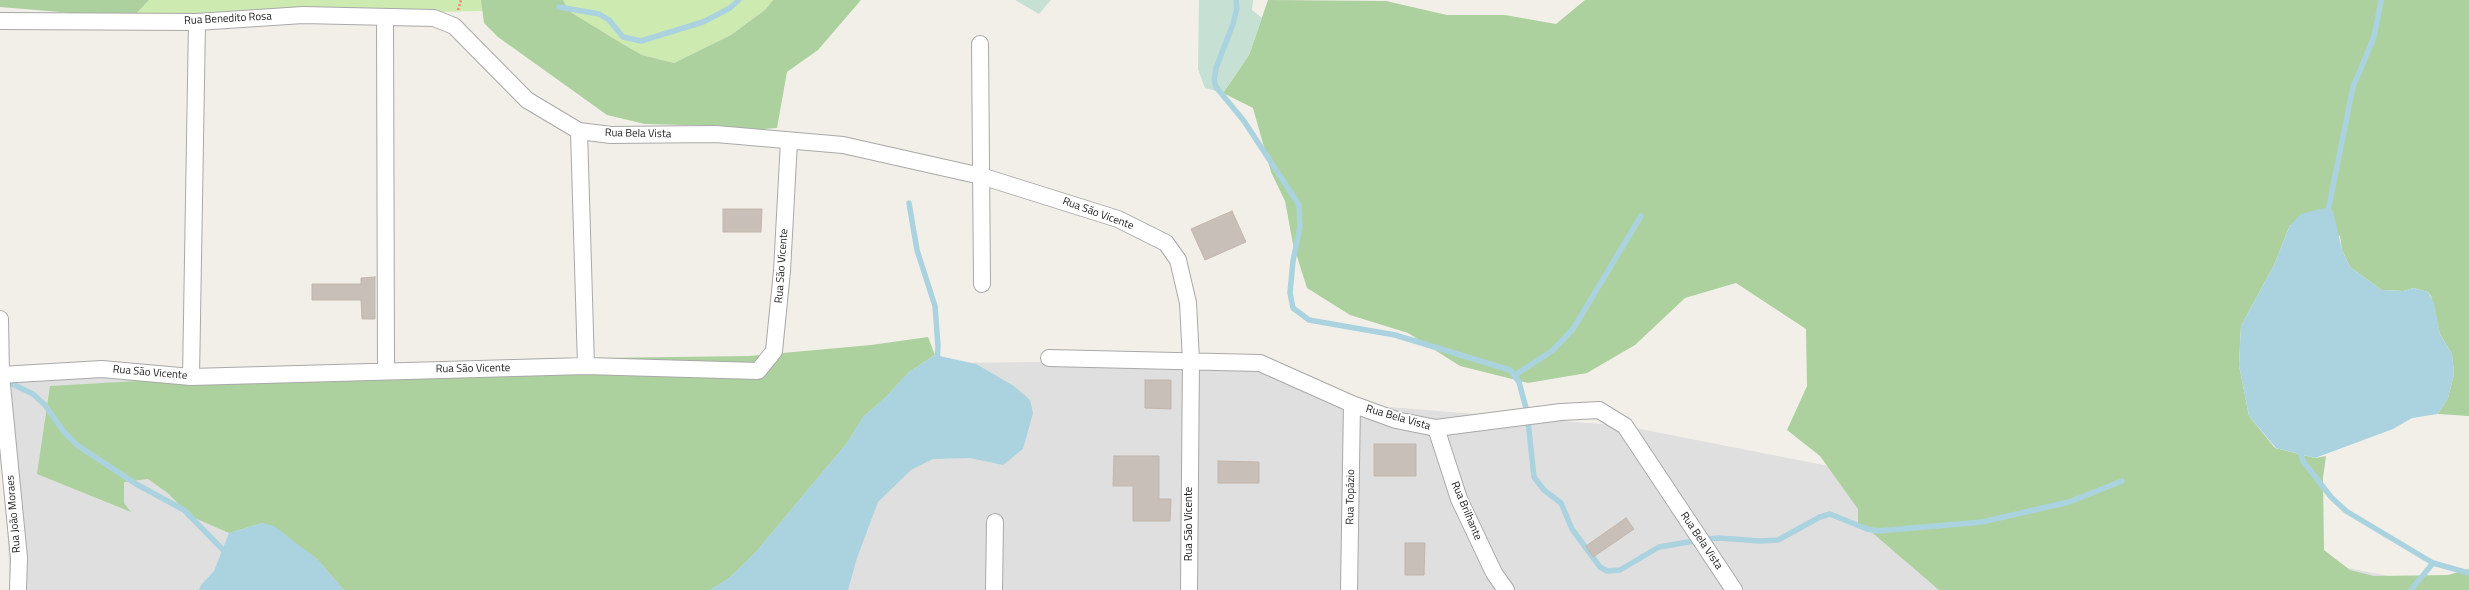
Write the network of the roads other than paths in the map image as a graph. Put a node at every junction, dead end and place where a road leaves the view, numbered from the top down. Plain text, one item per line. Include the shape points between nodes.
1 (385, 17) junction
2 (0, 21) edge
3 (197, 22) junction
4 (454, 26) joint
5 (980, 44) dead end
6 (579, 131) junction
7 (789, 141) junction
8 (981, 176) junction
9 (982, 284) dead end
10 (0, 319) edge
11 (1049, 358) dead end
12 (1190, 360) junction
13 (586, 366) junction
14 (386, 370) junction
15 (0, 375) edge
16 (190, 377) junction
17 (1352, 404) junction
18 (1436, 428) junction
19 (995, 522) dead end
20 (18, 590) edge
21 (994, 590) edge
22 (1189, 590) edge
23 (1350, 590) edge
24 (1506, 590) edge
25 (1734, 590) edge

1 - 3 street, Rua Benedito Rosa via 303,15
1 - 4 street, Rua Benedito Rosa via 434,18
1 - 14 street
2 - 3 street, Rua Benedito Rosa
3 - 16 street
4 - 6 street, Rua Bela Vista via 527,100
5 - 8 street
6 - 7 street, Rua Bela Vista via 611,135 716,134
6 - 13 street
7 - 8 street, Rua São Vicente via 843,145
7 - 13 street, Rua São Vicente via 782,271 774,351 758,371
8 - 9 street
8 - 12 street, Rua São Vicente via 1118,220 1166,243 1178,260 1188,303
10 - 15 street, Rua João Moraes
11 - 12 street, Rua Bela Vista
12 - 17 street, Rua Bela Vista via 1260,363
12 - 22 street, Rua São Vicente
13 - 14 street, Rua São Vicente
14 - 16 street, Rua São Vicente
15 - 16 street, Rua São Vicente via 102,369
15 - 20 street, Rua João Moraes via 19,558
17 - 18 street, Rua Bela Vista via 1396,420
17 - 23 street, Rua Topázio
18 - 24 street, Rua Brilhante via 1459,499 1494,573
18 - 25 street, Rua Bela Vista via 1561,412 1599,410 1625,426
19 - 21 street

